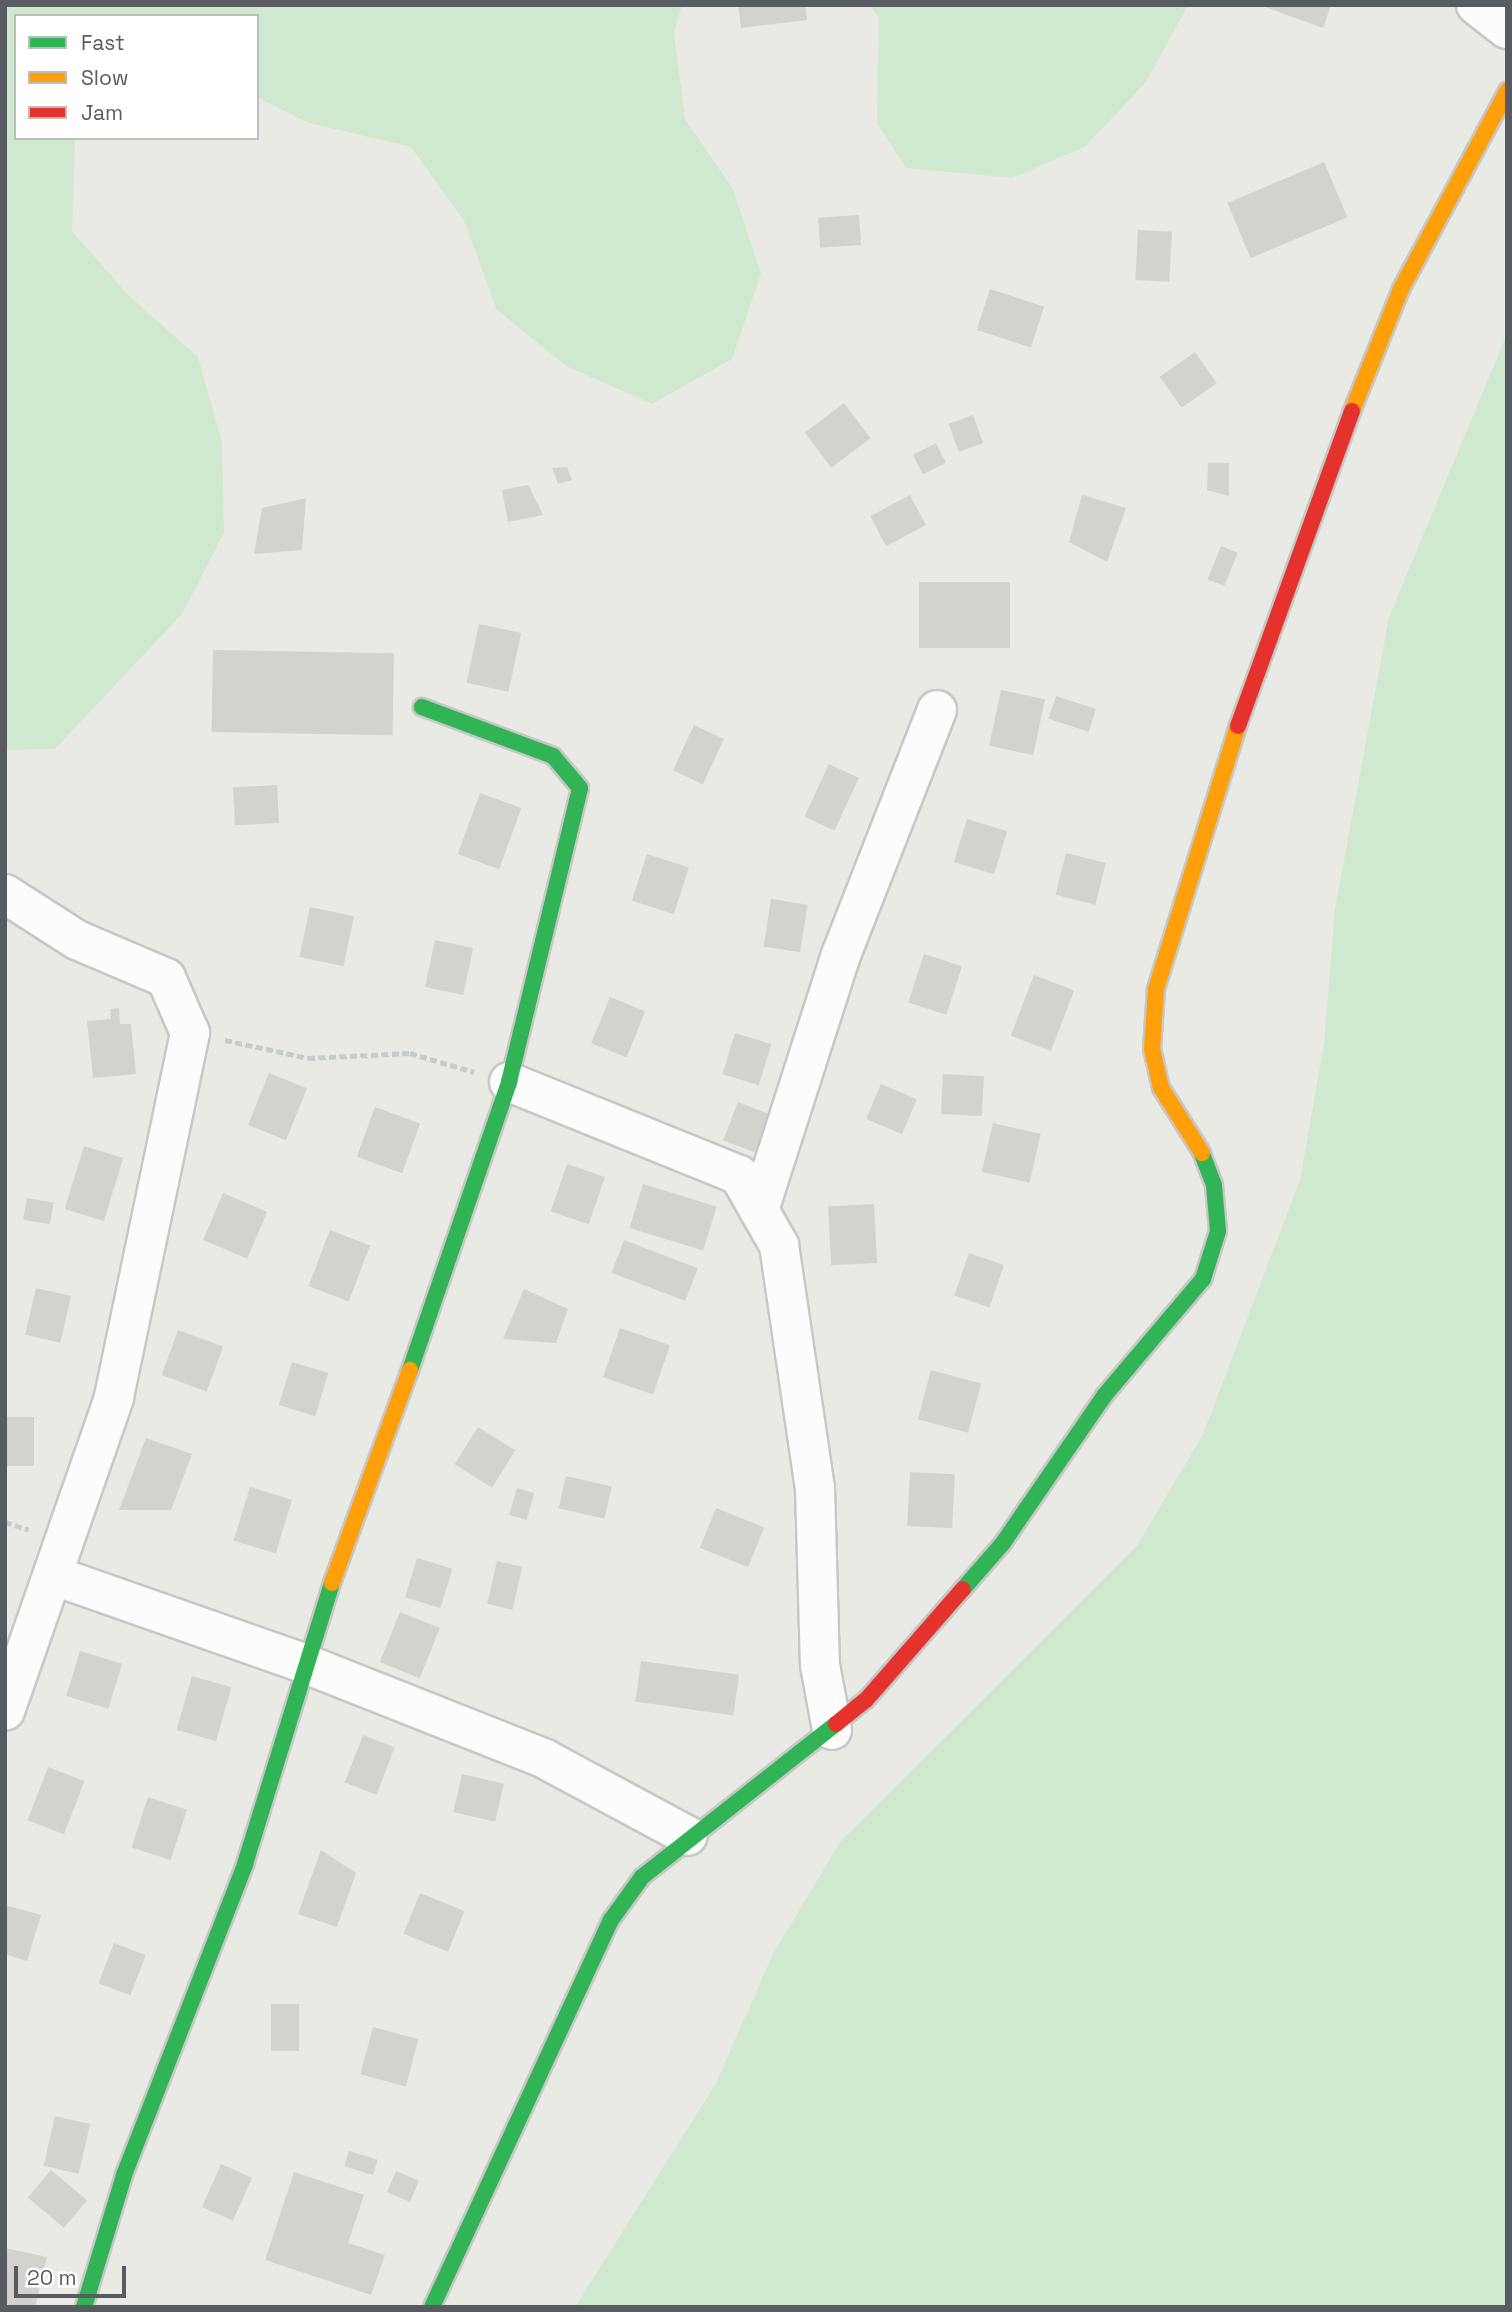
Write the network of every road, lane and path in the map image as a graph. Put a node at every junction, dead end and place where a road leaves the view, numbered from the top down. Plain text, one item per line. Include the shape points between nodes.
1 (1476, 5) edge
2 (1507, 29) edge
3 (1507, 91) edge
4 (422, 707) dead end
5 (937, 710) dead end
6 (5, 894) edge
7 (190, 1033) junction
8 (509, 1082) junction
9 (759, 1210) junction
10 (55, 1576) junction
11 (303, 1663) junction
12 (5, 1711) edge
13 (832, 1730) junction
14 (688, 1836) junction
15 (84, 2307) edge
16 (432, 2307) edge

1 - 2 street
3 - 13 main road via 1401,289 1366,372 1208,808 1181,924 1156,989 1152,1049 1161,1088 1193,1131 1214,1185 1218,1231 1203,1279 1104,1396 1003,1543 866,1700
4 - 8 main road via 553,756 580,788
5 - 9 street via 841,955
6 - 7 street via 77,940 166,978
7 - 8 path via 308,1058 410,1054
7 - 10 street via 114,1398
8 - 9 street via 739,1175
8 - 11 main road
9 - 13 street via 779,1245 815,1488 821,1665
10 - 11 street
10 - 12 street
11 - 14 street via 545,1759
11 - 15 main road via 245,1864 124,2175
13 - 14 main road
14 - 16 main road via 642,1877 611,1920

